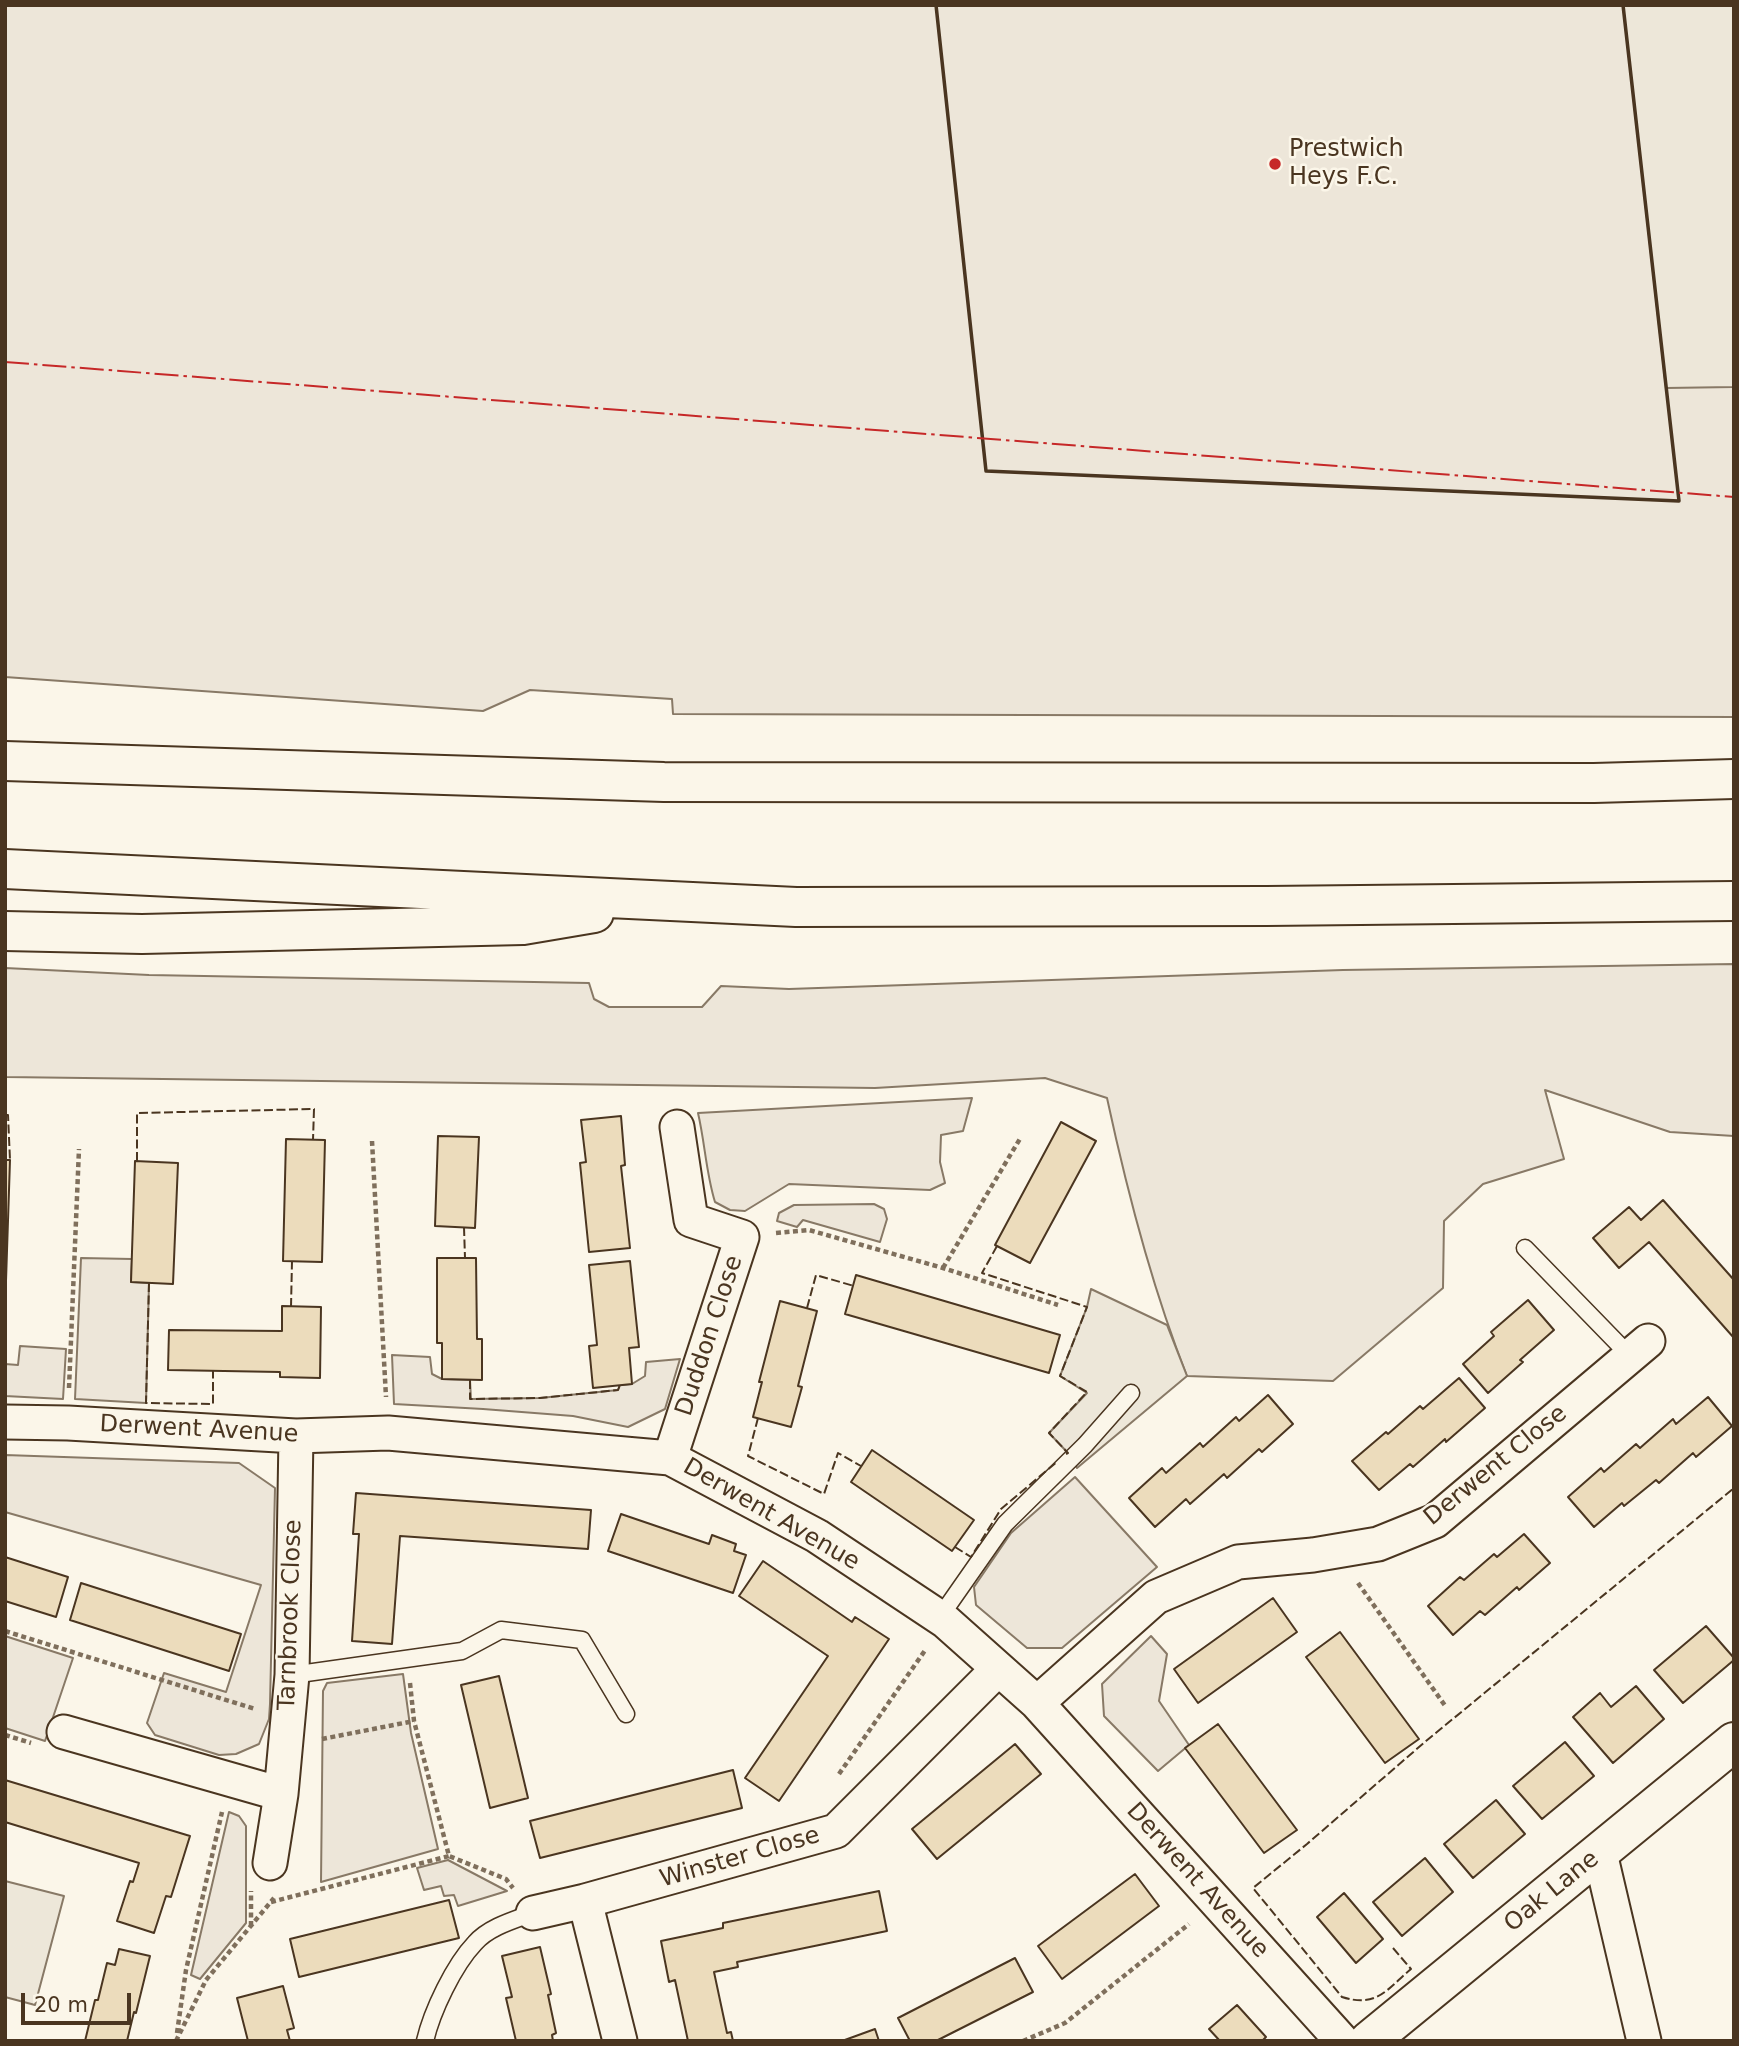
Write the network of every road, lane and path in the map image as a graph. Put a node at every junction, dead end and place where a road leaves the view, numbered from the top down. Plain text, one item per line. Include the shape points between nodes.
1 (5, 761) edge
2 (1734, 779) edge
3 (5, 869) edge
4 (668, 901) junction
5 (1734, 901) edge
6 (5, 931) edge
7 (677, 1127) dead end
8 (1021, 1137) dead end
9 (372, 1141) dead end
10 (79, 1149) dead end
11 (742, 1237) junction
12 (1525, 1248) dead end
13 (943, 1268) junction
14 (1058, 1306) dead end
15 (1639, 1349) joint
16 (1131, 1393) dead end
17 (5, 1422) edge
18 (68, 1423) junction
19 (388, 1433) junction
20 (296, 1436) junction
21 (670, 1458) junction
22 (1335, 1551) junction
23 (943, 1619) junction
24 (5, 1630) edge
25 (408, 1658) junction
26 (998, 1669) junction
27 (292, 1675) junction
28 (1037, 1703) junction
29 (1446, 1707) dead end
30 (626, 1714) dead end
31 (414, 1721) junction
32 (64, 1732) dead end
33 (287, 1733) junction
34 (1734, 1742) edge
35 (836, 1778) dead end
36 (229, 1779) junction
37 (281, 1794) junction
38 (1600, 1853) junction
39 (449, 1856) junction
40 (270, 1863) dead end
41 (585, 1901) junction
42 (271, 1902) dead end
43 (1220, 1907) junction
44 (533, 1913) junction
45 (251, 1926) dead end
46 (176, 2040) edge
47 (425, 2041) edge
48 (620, 2041) edge
49 (1023, 2041) edge
50 (1342, 2041) edge
51 (1369, 2041) edge
52 (1644, 2041) edge

1 - 2 main road via 678,782 1594,783
3 - 4 main road
4 - 5 main road via 866,907
4 - 6 main road via 523,925 142,934
7 - 11 street, Duddon Close via 691,1220
8 - 13 path
9 - 19 path
10 - 18 path
11 - 13 path via 809,1230
11 - 21 street, Duddon Close
12 - 15 lane
13 - 14 path
15 - 22 street, Derwent Close via 1435,1521 1378,1544
16 - 23 lane via 1005,1524
17 - 18 street, Derwent Avenue
18 - 20 street, Derwent Avenue
19 - 20 street, Derwent Avenue
19 - 21 street, Derwent Avenue
20 - 27 street, Tarnbrook Close
21 - 23 street, Derwent Avenue via 817,1536
22 - 28 street, Derwent Close via 1238,1562 1156,1597
22 - 29 path
23 - 26 street, Derwent Avenue
23 - 35 path
24 - 33 path
25 - 27 lane
25 - 30 lane via 461,1651 501,1630 583,1640
25 - 31 path
26 - 28 street, Derwent Avenue
26 - 41 street, Winster Close via 836,1831
27 - 33 street, Tarnbrook Close
28 - 43 street, Derwent Avenue
31 - 33 path
31 - 39 path
32 - 36 street
33 - 37 street, Tarnbrook Close
34 - 38 main road, Oak Lane
36 - 37 street
36 - 46 path via 186,1970
37 - 40 street, Tarnbrook Close
38 - 51 main road, Oak Lane
38 - 52 street
39 - 42 path
39 - 44 path via 506,1879
41 - 44 street, Winster Close
41 - 48 street
43 - 49 path via 1198,1918 1065,2024
43 - 50 street, Derwent Avenue
44 - 47 lane via 496,1927 475,1942 441,1996
45 - 46 path via 206,1980

